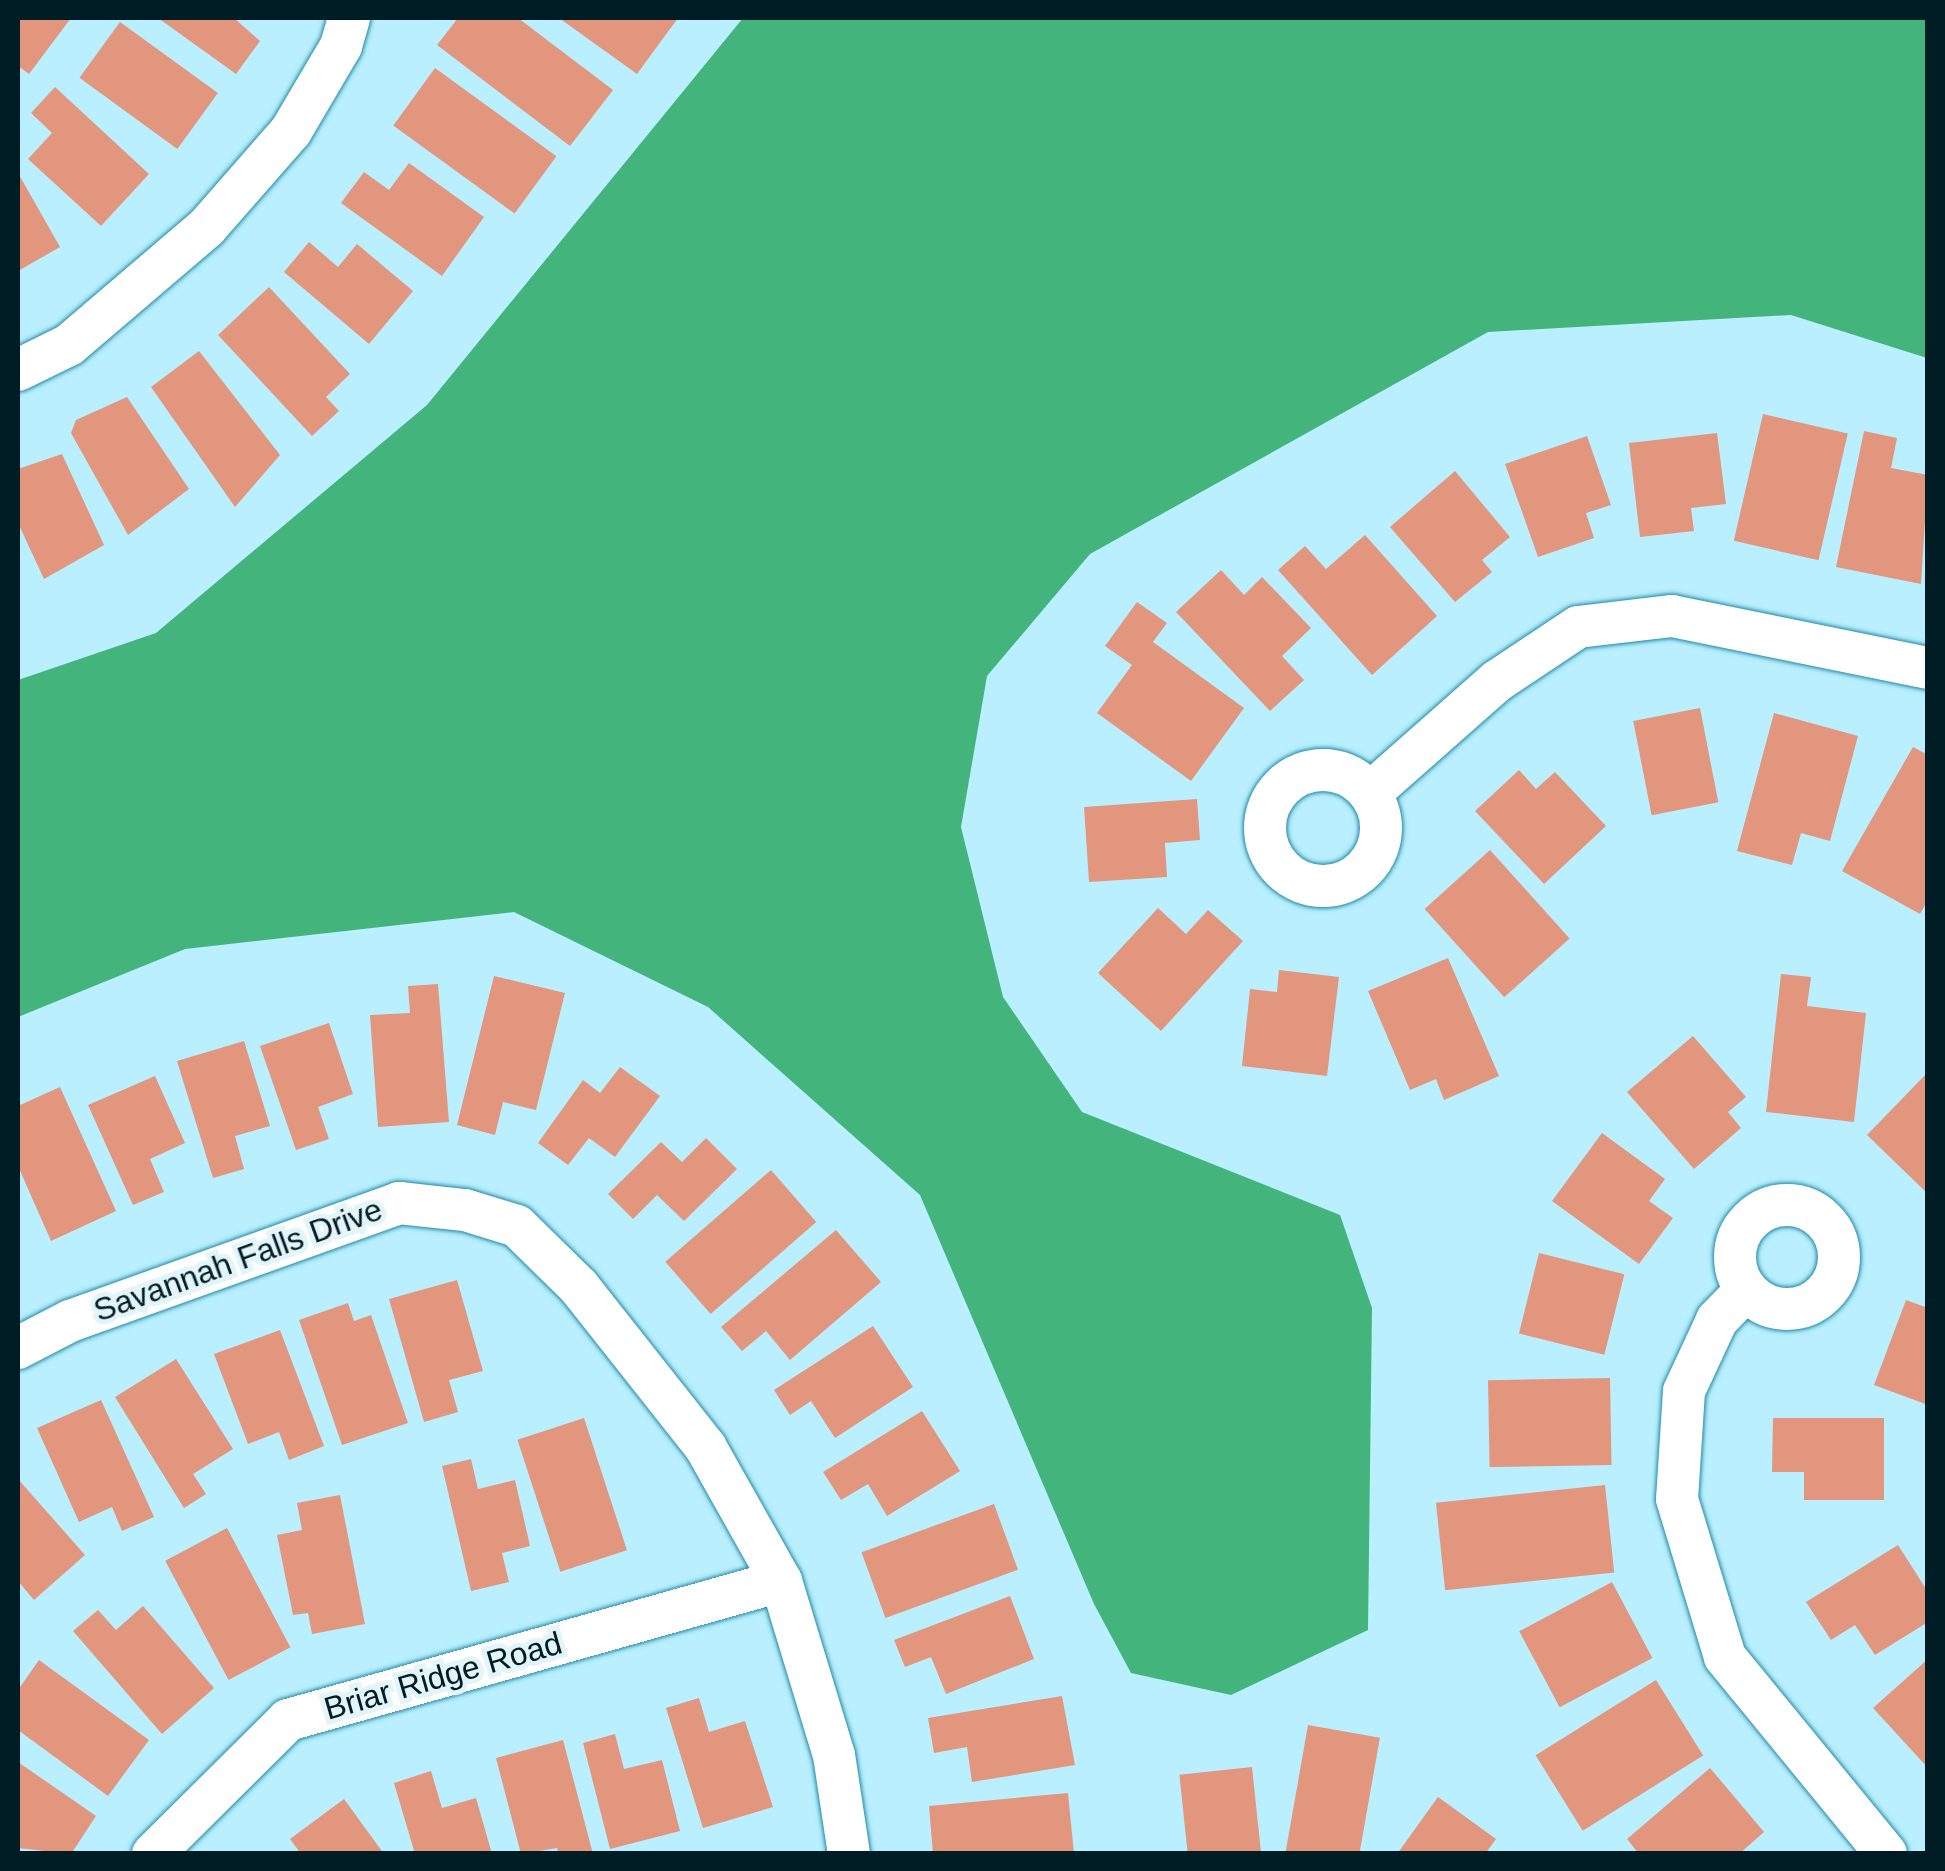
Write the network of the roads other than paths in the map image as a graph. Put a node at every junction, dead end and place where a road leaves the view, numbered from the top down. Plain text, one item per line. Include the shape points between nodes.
1 (349, 18) edge
2 (18, 370) edge
3 (1928, 668) edge
4 (1370, 793) dead end
5 (1746, 1290) dead end
6 (18, 1348) edge
7 (781, 1581) junction
8 (153, 1854) edge
9 (849, 1854) edge
10 (1886, 1854) edge

1 - 2 street via 341,46 291,131 207,227 69,345
3 - 4 street via 1672,616 1578,627 1497,681
5 - 10 street via 1717,1320 1684,1391 1677,1499 1725,1657
6 - 7 street, Savannah Falls Drive via 70,1321 399,1203 465,1210 517,1226 578,1287 706,1448
7 - 8 street, Briar Ridge Road via 288,1720
7 - 9 street, Savannah Falls Drive via 834,1756

